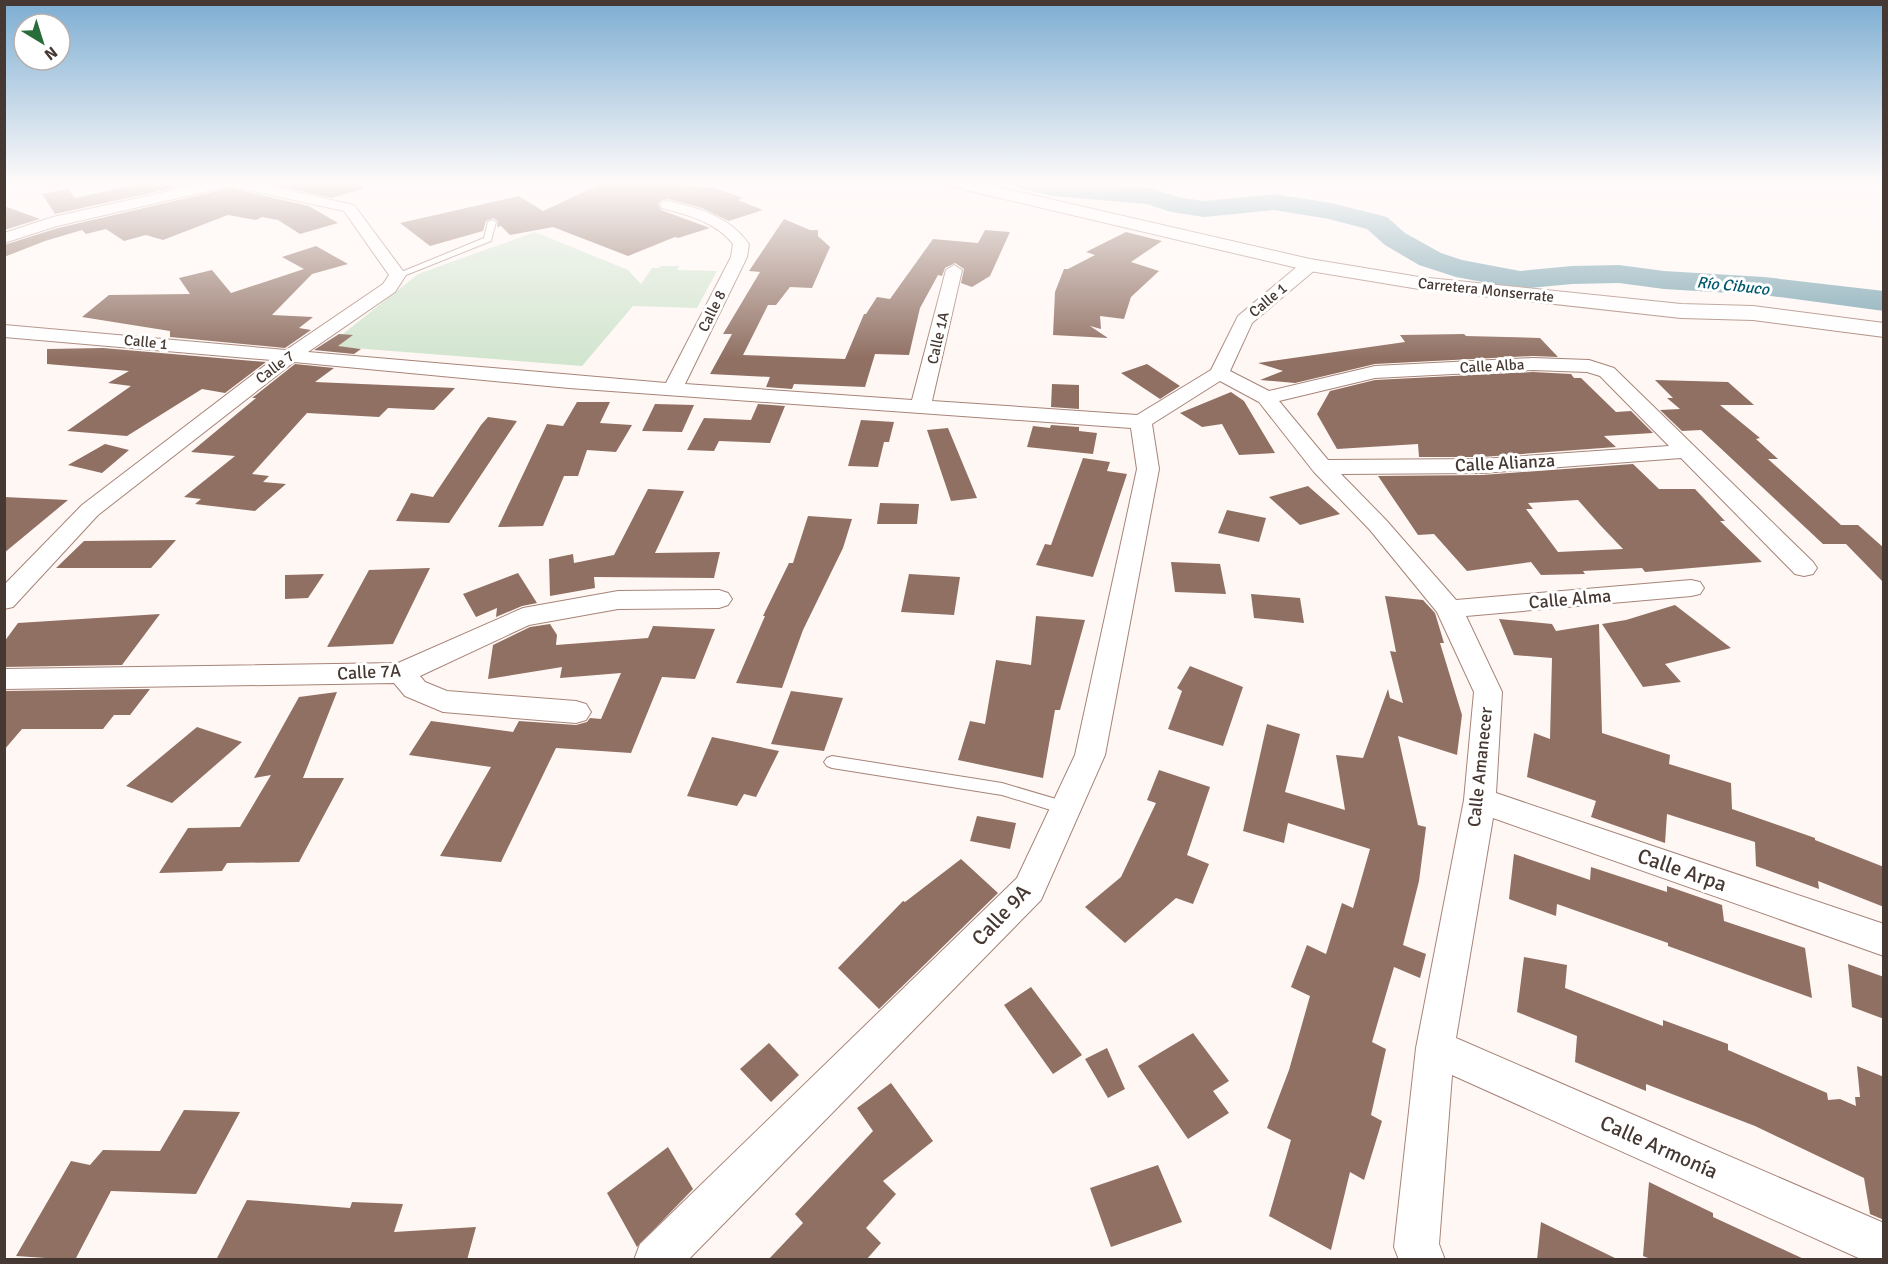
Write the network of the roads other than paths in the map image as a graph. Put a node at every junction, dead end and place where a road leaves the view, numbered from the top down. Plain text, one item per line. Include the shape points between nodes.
1 (373, 241) edge
2 (483, 241) edge
3 (739, 241) edge
4 (1207, 241) edge
5 (1310, 265) junction
6 (954, 270) dead end
7 (398, 275) junction
8 (1884, 330) edge
9 (4, 331) edge
10 (288, 357) junction
11 (1220, 374) junction
12 (673, 389) junction
13 (1266, 399) junction
14 (921, 406) junction
15 (1141, 422) junction
16 (1687, 451) junction
17 (1322, 467) junction
18 (1804, 568) dead end
19 (1691, 588) dead end
20 (719, 599) dead end
21 (4, 601) edge
22 (1449, 609) junction
23 (402, 674) junction
24 (4, 679) edge
25 (576, 712) dead end
26 (832, 762) dead end
27 (1480, 800) junction
28 (1067, 809) junction
29 (1884, 940) edge
30 (1435, 1048) junction
31 (1884, 1246) edge
32 (656, 1260) edge
33 (1423, 1260) edge

1 - 7 street
2 - 7 lane
3 - 12 street, Calle 8 via 739,257
4 - 5 street, Carretera Monserrate
5 - 8 street, Carretera Monserrate via 1419,283 1681,311 1753,313
5 - 11 street, Calle 1 via 1244,320
6 - 14 street, Calle 1A
7 - 10 street, Calle 7 via 389,288
9 - 10 street, Calle 1
10 - 12 street, Calle 1
10 - 21 street, Calle 7 via 90,510
11 - 13 street, Calle Amanecer
11 - 15 street
12 - 14 street, Calle 1
13 - 16 street, Calle Alba via 1375,372 1533,364 1589,366 1607,372
13 - 17 street, Calle Amanecer
14 - 15 street, Calle 1
15 - 28 street, Calle 9A via 1148,469 1090,755
16 - 17 street, Calle Alianza via 1482,466
16 - 18 street, Calle Alba
17 - 22 street, Calle Amanecer via 1378,525
19 - 22 street, Calle Alma
20 - 23 street, Calle 7A via 618,600 523,617
22 - 27 street, Calle Amanecer via 1488,692
23 - 24 street, Calle 7A
23 - 25 street via 415,689 443,700
26 - 28 lane via 1002,789
27 - 29 street, Calle Arpa
27 - 30 street, Calle Amanecer
28 - 32 street, Calle 9A via 1029,889
30 - 31 street, Calle Armonía
30 - 33 street, Calle Amanecer via 1416,1246

